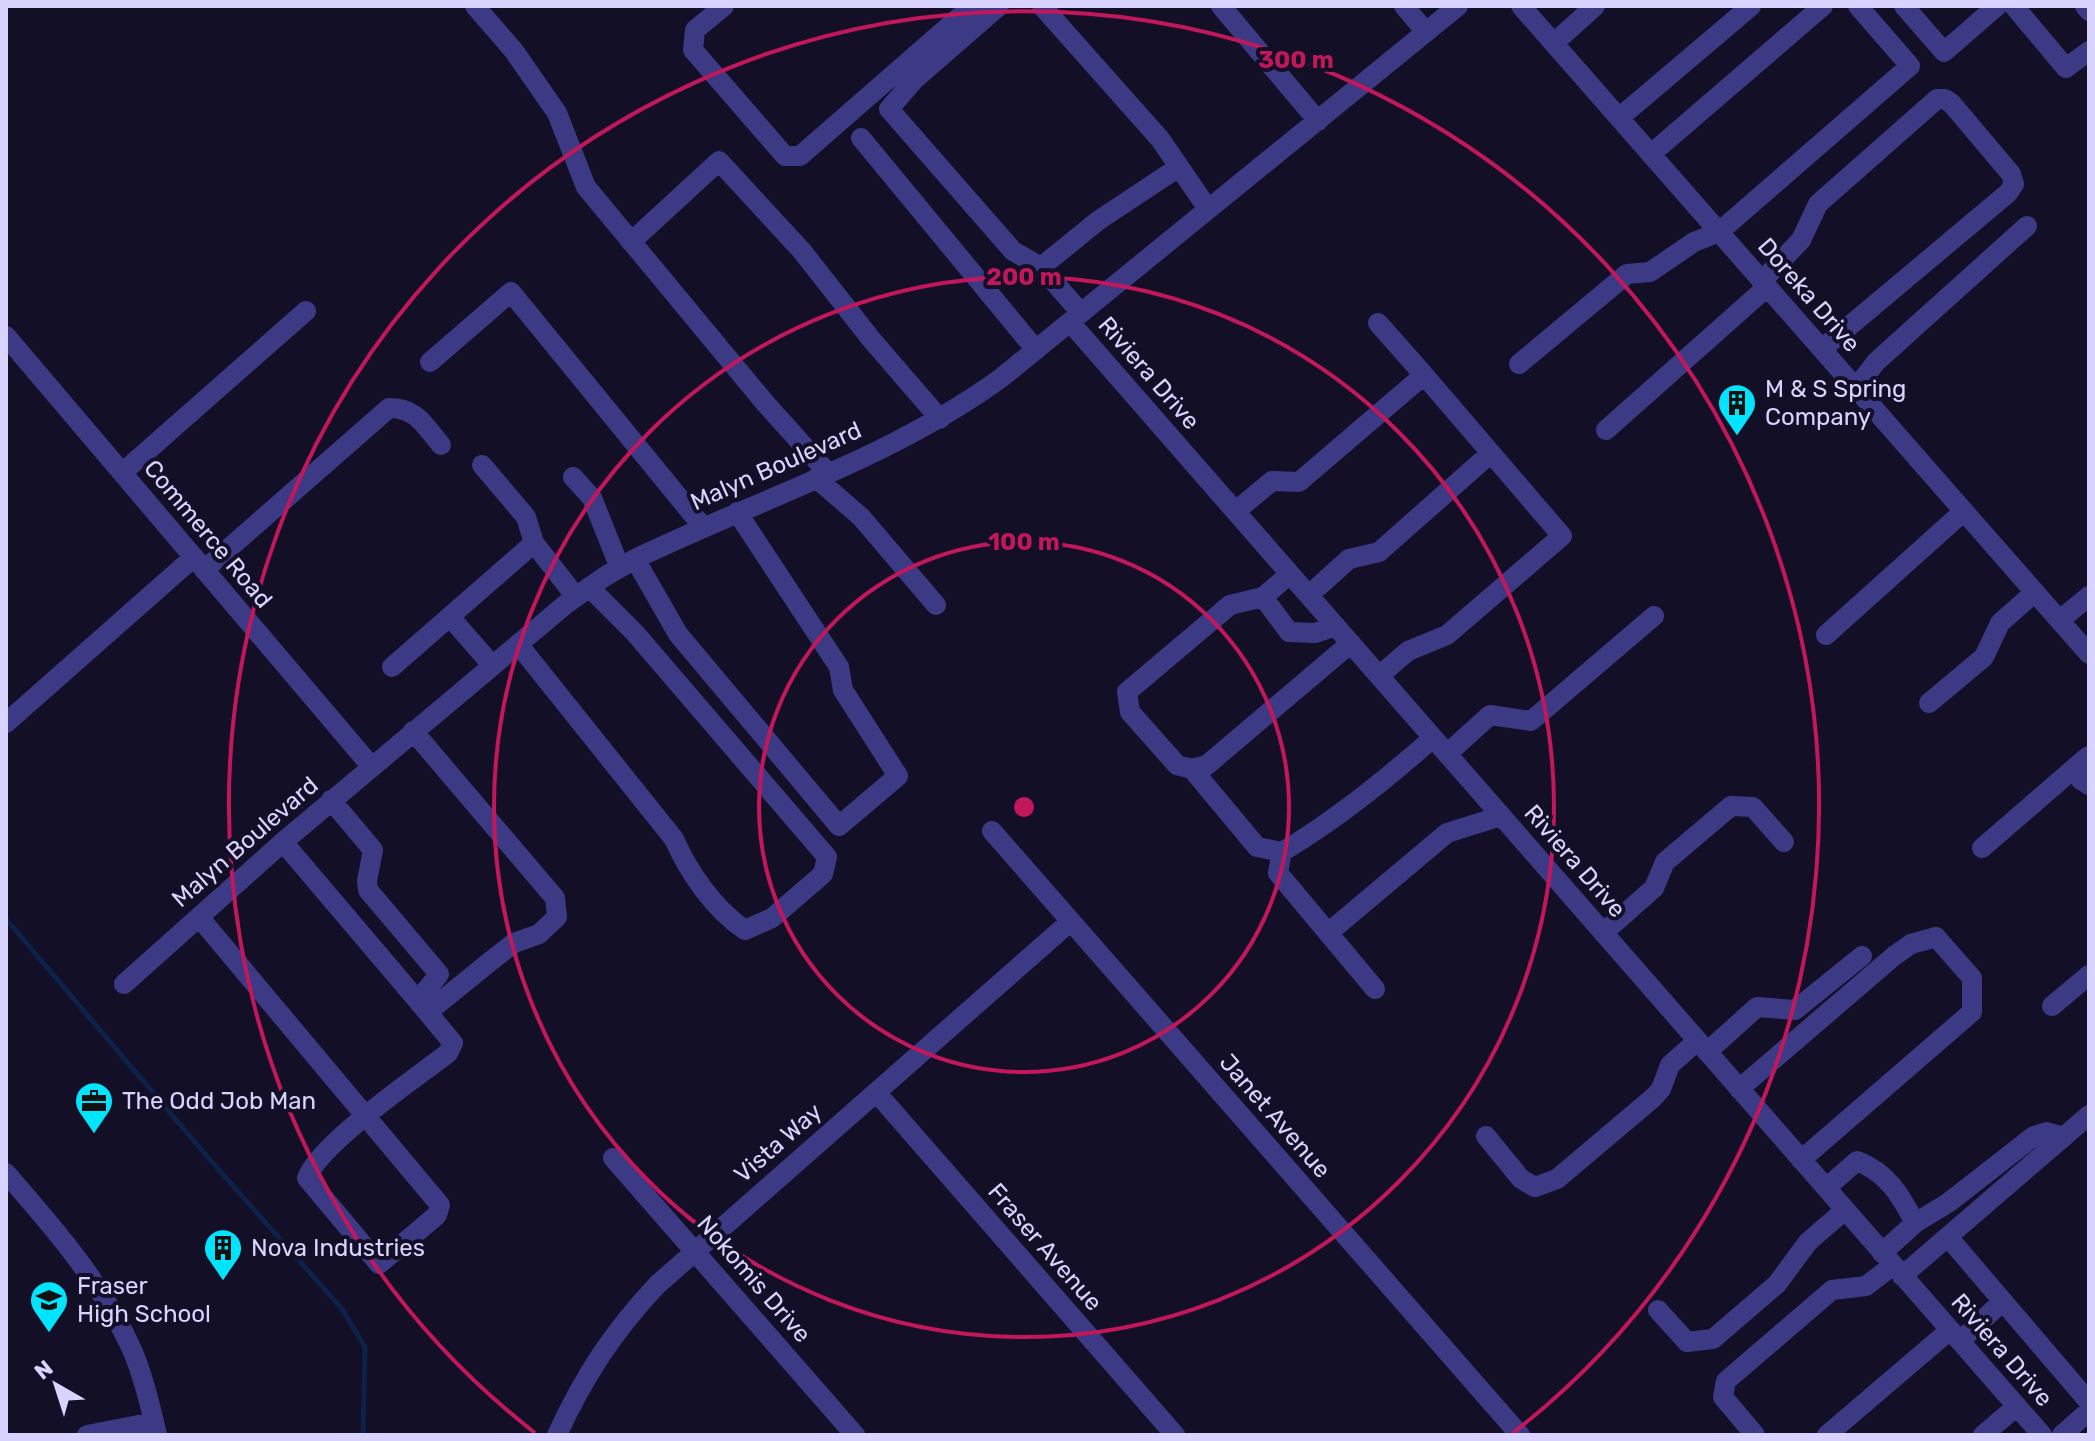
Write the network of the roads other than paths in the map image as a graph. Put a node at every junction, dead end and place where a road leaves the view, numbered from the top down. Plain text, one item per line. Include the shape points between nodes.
1 (475, 6) edge
2 (724, 6) edge
3 (972, 6) edge
4 (999, 6) edge
5 (1042, 6) edge
6 (1221, 6) edge
7 (1404, 6) edge
8 (1458, 6) edge
9 (1521, 6) edge
10 (1595, 6) edge
11 (1751, 6) edge
12 (1823, 6) edge
13 (1858, 6) edge
14 (1904, 6) edge
15 (1997, 6) edge
16 (2014, 6) edge
17 (2085, 6) edge
18 (2089, 11) edge
19 (1426, 32) junction
20 (1554, 43) junction
21 (2089, 51) edge
22 (1619, 118) junction
23 (1318, 121) junction
24 (861, 138) dead end
25 (1651, 154) junction
26 (1179, 167) junction
27 (1208, 209) junction
28 (2027, 226) dead end
29 (1719, 232) junction
30 (631, 242) junction
31 (1041, 267) junction
32 (1764, 284) junction
33 (306, 311) dead end
34 (1076, 317) junction
35 (1378, 323) dead end
36 (6, 336) edge
37 (1822, 349) junction
38 (1036, 350) junction
39 (430, 362) dead end
40 (1519, 364) dead end
41 (1424, 375) junction
42 (1856, 388) junction
43 (940, 419) junction
44 (1606, 430) dead end
45 (441, 445) dead end
46 (1491, 453) junction
47 (482, 465) dead end
48 (122, 473) junction
49 (822, 475) junction
50 (573, 477) dead end
51 (1236, 511) junction
52 (1964, 511) junction
53 (737, 512) junction
54 (703, 527) junction
55 (534, 543) junction
56 (199, 563) junction
57 (627, 564) junction
58 (1290, 574) junction
59 (582, 592) junction
60 (2035, 592) junction
61 (1309, 595) junction
62 (2089, 596) edge
63 (1263, 597) junction
64 (936, 605) dead end
65 (1654, 616) dead end
66 (450, 617) junction
67 (2060, 620) junction
68 (1336, 626) junction
69 (1826, 635) dead end
70 (1351, 643) junction
71 (518, 644) junction
72 (2089, 654) edge
73 (492, 665) junction
74 (392, 667) dead end
75 (1379, 676) junction
76 (1929, 703) dead end
77 (6, 723) edge
78 (413, 731) junction
79 (1433, 738) junction
80 (1447, 754) junction
81 (2087, 757) edge
82 (371, 766) junction
83 (1192, 769) junction
84 (2089, 785) edge
85 (331, 800) junction
86 (1501, 816) junction
87 (992, 831) dead end
88 (283, 842) junction
89 (1784, 842) dead end
90 (1982, 848) dead end
91 (1282, 852) junction
92 (199, 917) junction
93 (1071, 921) junction
94 (1328, 933) junction
95 (1603, 933) junction
96 (1862, 956) dead end
97 (2089, 975) edge
98 (124, 984) dead end
99 (1375, 989) dead end
100 (423, 1006) junction
101 (2052, 1006) dead end
102 (1702, 1046) junction
103 (1739, 1089) junction
104 (876, 1092) junction
105 (366, 1115) junction
106 (2089, 1115) edge
107 (1486, 1136) dead end
108 (2064, 1137) junction
109 (613, 1158) dead end
110 (1801, 1160) junction
111 (6, 1173) edge
112 (1826, 1188) junction
113 (1845, 1210) junction
114 (1915, 1223) junction
115 (1948, 1237) junction
116 (694, 1251) junction
117 (1893, 1264) junction
118 (2003, 1301) junction
119 (1658, 1310) dead end
120 (1955, 1336) junction
121 (2089, 1402) edge
122 (2017, 1406) junction
123 (2089, 1411) edge
124 (155, 1428) edge
125 (87, 1435) edge
126 (557, 1435) edge
127 (855, 1435) edge
128 (1175, 1435) edge
129 (1520, 1435) edge
130 (1755, 1435) edge
131 (1827, 1435) edge
132 (1983, 1435) edge
133 (2042, 1435) edge
134 (2062, 1435) edge

1 - 30 street via 557,113 586,187
2 - 3 street via 695,30 693,50 785,156 800,156
4 - 31 street, Riviera Drive via 914,80 889,109 1013,251
5 - 26 street
6 - 23 street
7 - 19 street
8 - 19 street, Malyn Boulevard
9 - 20 street, Doreka Drive
10 - 20 street
11 - 22 street
12 - 25 street
13 - 29 street via 1910,66
14 - 15 street via 1944,52
16 - 21 street via 2066,68
17 - 18 street
19 - 23 street, Malyn Boulevard
20 - 22 street, Doreka Drive
22 - 25 street, Doreka Drive
23 - 27 street, Malyn Boulevard
24 - 38 street
25 - 29 street, Doreka Drive
26 - 27 street
26 - 31 street via 1099,220
27 - 34 street, Malyn Boulevard
28 - 42 street via 1876,362
29 - 32 street, Doreka Drive
29 - 40 street via 1650,272 1627,274
30 - 43 street via 719,161 802,251
30 - 49 street
31 - 34 street, Riviera Drive
32 - 37 street, Doreka Drive
32 - 37 street via 1801,240 1818,204 1937,99 1952,104 2014,184
32 - 44 street
33 - 48 street
34 - 38 street, Malyn Boulevard
34 - 51 street, Riviera Drive
35 - 41 street
36 - 48 street, Commerce Road
37 - 42 street, Doreka Drive
38 - 43 street, Malyn Boulevard
39 - 54 street via 511,292
41 - 46 street
41 - 51 street via 1299,482 1272,481
42 - 52 street, Doreka Drive
43 - 49 street, Malyn Boulevard
45 - 56 street via 419,417 406,408 389,408
46 - 61 street via 1379,552 1349,559
46 - 75 street via 1562,536 1447,635 1408,651
47 - 55 street via 526,517
48 - 56 street, Commerce Road
49 - 53 street, Malyn Boulevard
49 - 64 street
50 - 57 street via 592,498
51 - 58 street, Riviera Drive
52 - 60 street, Doreka Drive
52 - 69 street
53 - 54 street, Malyn Boulevard
53 - 57 street via 839,667 843,690 898,776 839,826 678,634
54 - 57 street, Malyn Boulevard
55 - 59 street
55 - 66 street
56 - 77 street
56 - 82 street, Commerce Road
57 - 59 street, Malyn Boulevard
58 - 61 street, Riviera Drive
58 - 63 street
59 - 71 street, Malyn Boulevard
59 - 71 street via 635,633 827,857 823,874 772,918 745,930 729,919 684,861 674,839
60 - 67 street, Doreka Drive
60 - 76 street via 2000,623 1984,657
61 - 68 street, Riviera Drive
62 - 67 street
63 - 68 street via 1289,632 1315,633
63 - 83 street via 1230,605 1127,692 1130,712 1177,765
65 - 80 street via 1531,721 1490,715
66 - 73 street
66 - 74 street
67 - 72 street, Doreka Drive
68 - 70 street, Riviera Drive
70 - 75 street, Riviera Drive
70 - 83 street via 1207,765
71 - 73 street, Malyn Boulevard
73 - 78 street, Malyn Boulevard
75 - 79 street, Riviera Drive
78 - 82 street, Malyn Boulevard
78 - 100 street via 555,898 557,917 539,934 484,960
79 - 80 street, Riviera Drive
79 - 91 street via 1385,780
80 - 86 street, Riviera Drive
81 - 84 street via 2081,780
81 - 90 street
82 - 85 street, Malyn Boulevard
83 - 91 street via 1257,847
85 - 88 street, Malyn Boulevard
85 - 100 street via 381,855 368,890 439,974
86 - 94 street via 1447,833
86 - 95 street, Riviera Drive
87 - 93 street, Janet Avenue
88 - 92 street, Malyn Boulevard
88 - 100 street
89 - 95 street via 1753,807 1731,806 1665,862 1654,888
91 - 94 street via 1278,873
92 - 98 street, Malyn Boulevard
92 - 105 street
93 - 104 street, Vista Way
93 - 129 street, Janet Avenue
94 - 99 street
95 - 102 street, Riviera Drive
96 - 102 street via 1795,1010 1757,1007
97 - 101 street
100 - 105 street via 453,1043 448,1053
102 - 103 street, Riviera Drive
102 - 107 street via 1670,1065 1654,1097 1557,1179 1535,1187 1521,1179
103 - 110 street, Riviera Drive
103 - 110 street via 1911,944 1936,937 1972,978 1972,1012
104 - 116 street, Vista Way
104 - 128 street, Fraser Avenue
105 - 105 street via 311,1166 307,1178 379,1264 437,1215 440,1205
106 - 108 street
108 - 114 street via 2047,1132 2034,1136
108 - 115 street
109 - 116 street, Nokomis Drive
110 - 112 street, Riviera Drive
111 - 124 street via 98,1288 133,1353
112 - 113 street, Riviera Drive
112 - 114 street via 1857,1161 1865,1164 1894,1187
113 - 117 street, Riviera Drive
113 - 119 street via 1808,1242 1777,1284 1713,1339 1687,1342
114 - 117 street
115 - 117 street
115 - 118 street
116 - 126 street, Vista Way via 626,1318 578,1390
116 - 127 street, Nokomis Drive
117 - 120 street, Riviera Drive
117 - 130 street via 1866,1286 1832,1290 1726,1381 1723,1397
118 - 120 street
118 - 121 street
120 - 122 street, Riviera Drive
120 - 131 street
122 - 132 street
122 - 133 street, Riviera Drive
123 - 134 street
124 - 125 street

